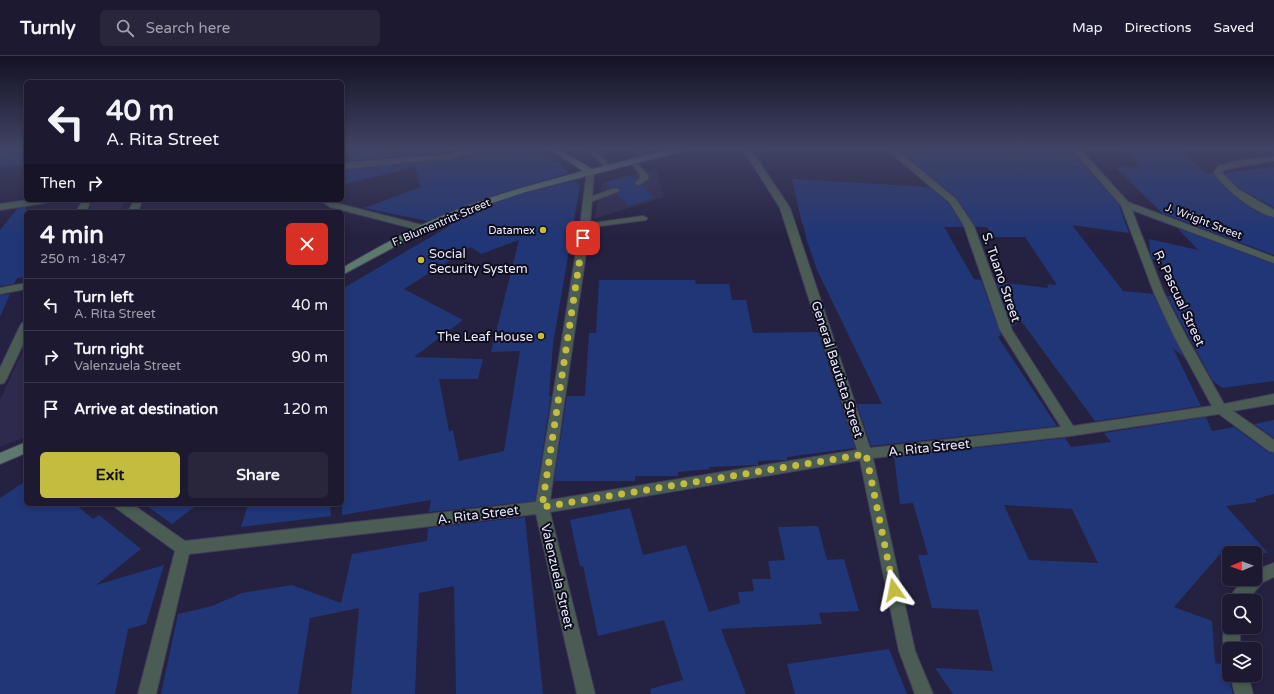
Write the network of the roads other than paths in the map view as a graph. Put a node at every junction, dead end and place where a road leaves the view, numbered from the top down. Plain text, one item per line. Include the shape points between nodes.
1 (568, 178) edge
2 (589, 178) edge
3 (644, 178) edge
4 (765, 178) edge
5 (925, 178) edge
6 (1102, 178) edge
7 (1221, 178) edge
8 (639, 183) dead end
9 (615, 191) dead end
10 (587, 200) junction
11 (32, 202) edge
12 (328, 202) edge
13 (1125, 204) junction
14 (0, 207) edge
15 (1274, 214) edge
16 (643, 218) dead end
17 (585, 226) junction
18 (423, 228) junction
19 (1274, 260) edge
20 (344, 271) edge
21 (24, 286) edge
22 (0, 291) edge
23 (24, 330) edge
24 (0, 380) edge
25 (1274, 399) edge
26 (1221, 409) junction
27 (1070, 431) junction
28 (1274, 447) edge
29 (24, 448) edge
30 (866, 454) junction
31 (0, 459) edge
32 (124, 506) edge
33 (542, 507) junction
34 (183, 548) junction
35 (1274, 570) edge
36 (1243, 594) edge
37 (1241, 682) edge
38 (147, 694) edge
39 (586, 694) edge
40 (924, 694) edge
41 (1244, 694) edge

1 - 18 main road, F. Blumentritt Street via 477,205
2 - 10 street, Valenzuela Street
3 - 8 lane
4 - 30 street, General Bautista Street via 785,208
5 - 27 street, S. Tuano Street via 952,200 969,226 1006,330
6 - 13 street, R. Pascual Street
7 - 15 street via 1223,182
9 - 10 lane
10 - 17 street, Valenzuela Street
11 - 14 street
12 - 18 street
13 - 19 street, J. Wright Street
13 - 26 street, R. Pascual Street via 1159,294
16 - 17 lane
17 - 33 street, Valenzuela Street
18 - 20 main road, F. Blumentritt Street
21 - 22 street
23 - 24 street
25 - 26 street, A. Rita Street
26 - 27 street, A. Rita Street
26 - 28 street, R. Pascual Street
27 - 30 street, A. Rita Street
29 - 31 main road
30 - 33 street, A. Rita Street
30 - 40 street, General Bautista Street via 907,651
32 - 34 street
33 - 34 street, A. Rita Street
33 - 39 street, Valenzuela Street
34 - 38 street
35 - 36 street via 1252,582
37 - 41 street

